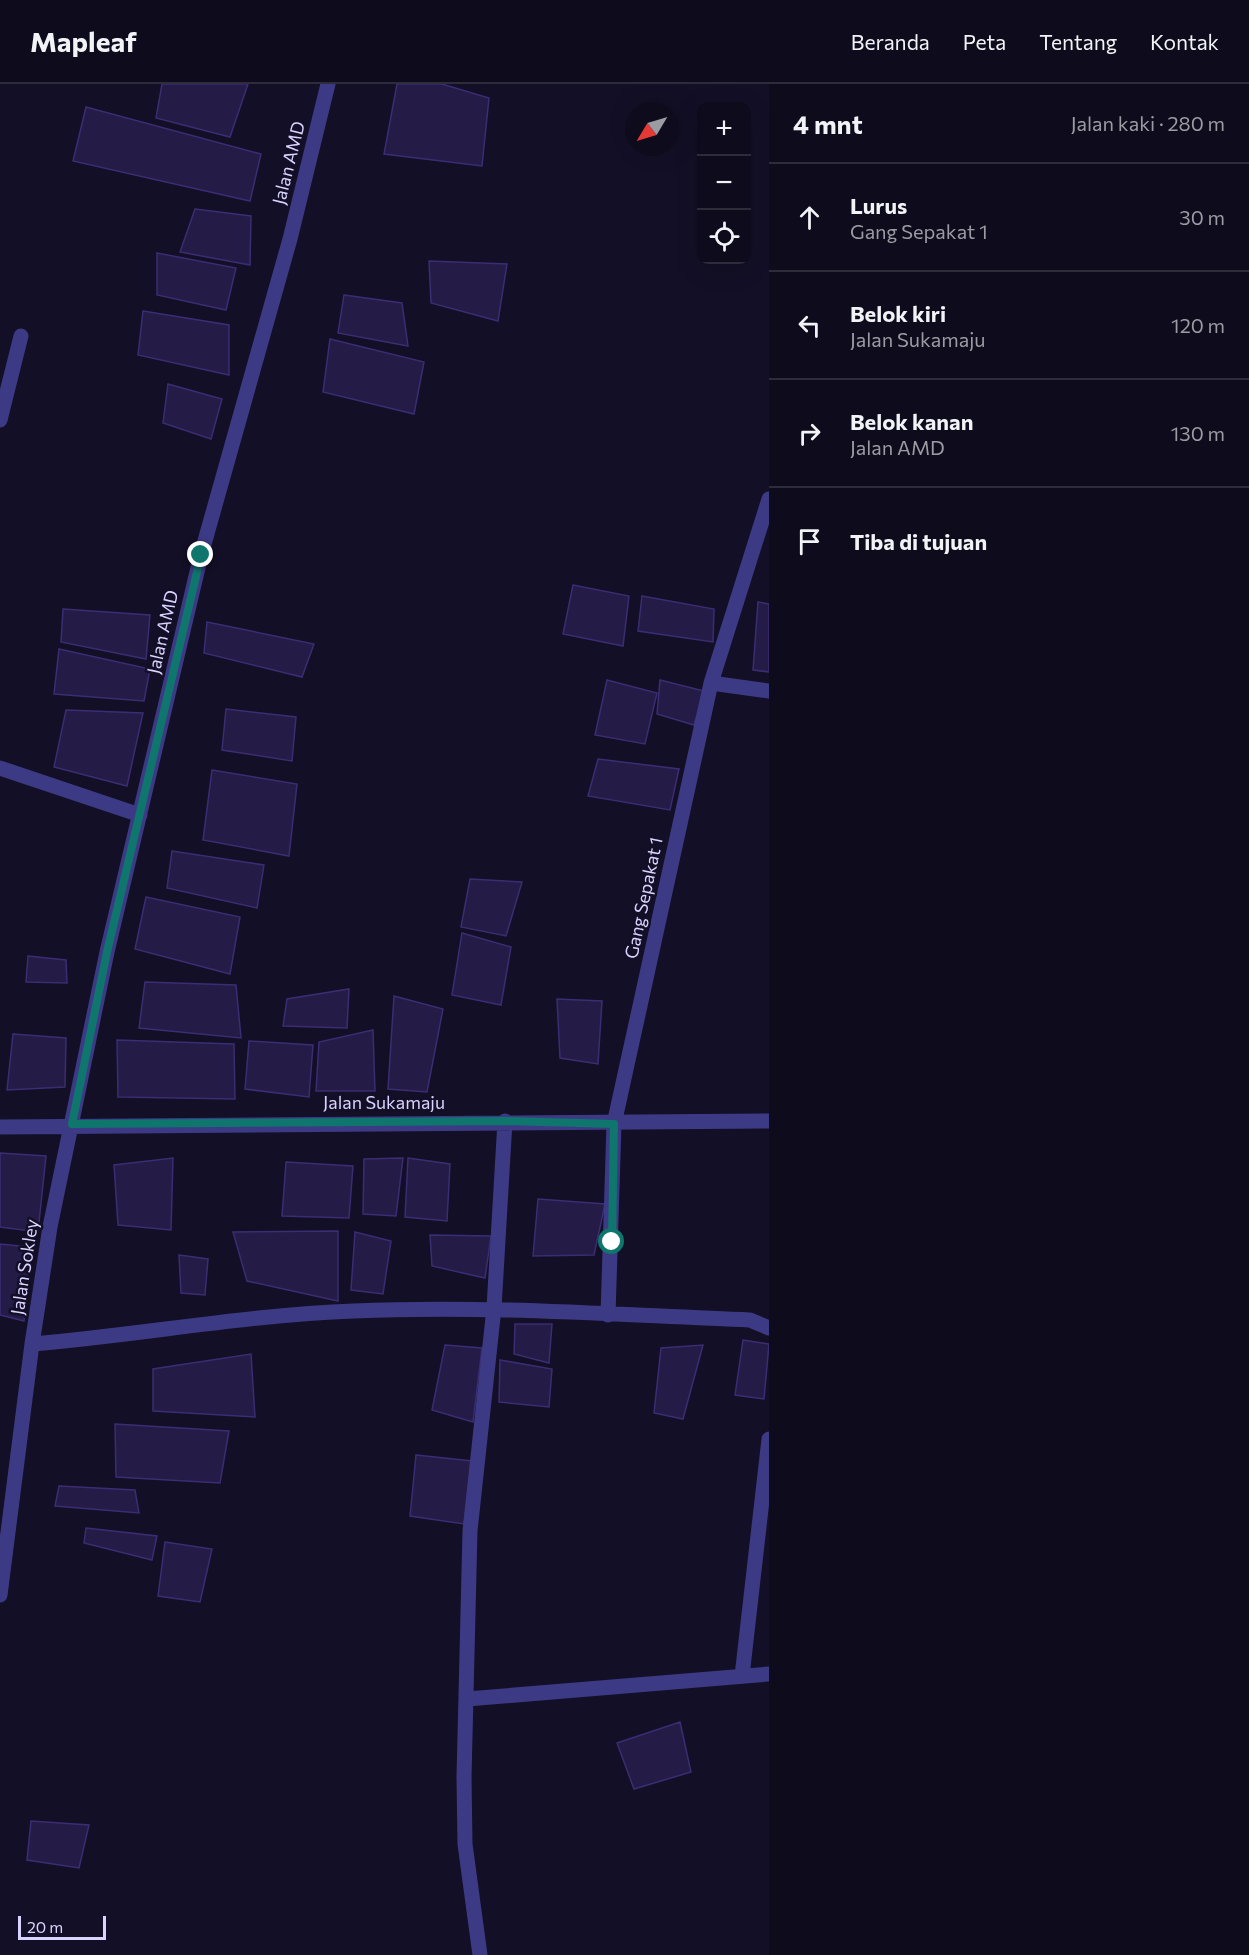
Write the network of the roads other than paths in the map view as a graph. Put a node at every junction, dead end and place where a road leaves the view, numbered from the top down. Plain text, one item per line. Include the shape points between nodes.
1 (328, 84) edge
2 (21, 336) dead end
3 (0, 420) edge
4 (769, 499) edge
5 (711, 683) junction
6 (769, 691) edge
7 (0, 768) edge
8 (140, 815) junction
9 (505, 1121) junction
10 (769, 1121) edge
11 (72, 1124) junction
12 (614, 1124) junction
13 (0, 1127) edge
14 (494, 1308) junction
15 (608, 1315) junction
16 (769, 1328) edge
17 (32, 1344) junction
18 (769, 1439) edge
19 (0, 1595) edge
20 (769, 1674) edge
21 (742, 1676) junction
22 (467, 1699) junction
23 (480, 1955) edge

1 - 8 street, Jalan AMD via 290,239 201,555
2 - 3 street
4 - 5 street, Gang Sepakat 1
5 - 6 street
5 - 12 street, Gang Sepakat 1
7 - 8 street
8 - 11 street, Jalan AMD
9 - 11 street, Jalan Sukamaju
9 - 12 street, Jalan Sukamaju
9 - 14 street
10 - 12 street, Jalan Sukamaju
11 - 13 street, Jalan Sukamaju
11 - 17 street, Jalan Sokley
12 - 15 street, Gang Sepakat 1
14 - 15 street
14 - 17 street via 271,1317
14 - 22 street via 470,1532
15 - 16 street via 750,1320
17 - 19 street, Jalan Sokley
18 - 21 street
20 - 21 street
21 - 22 street
22 - 23 street via 465,1844

